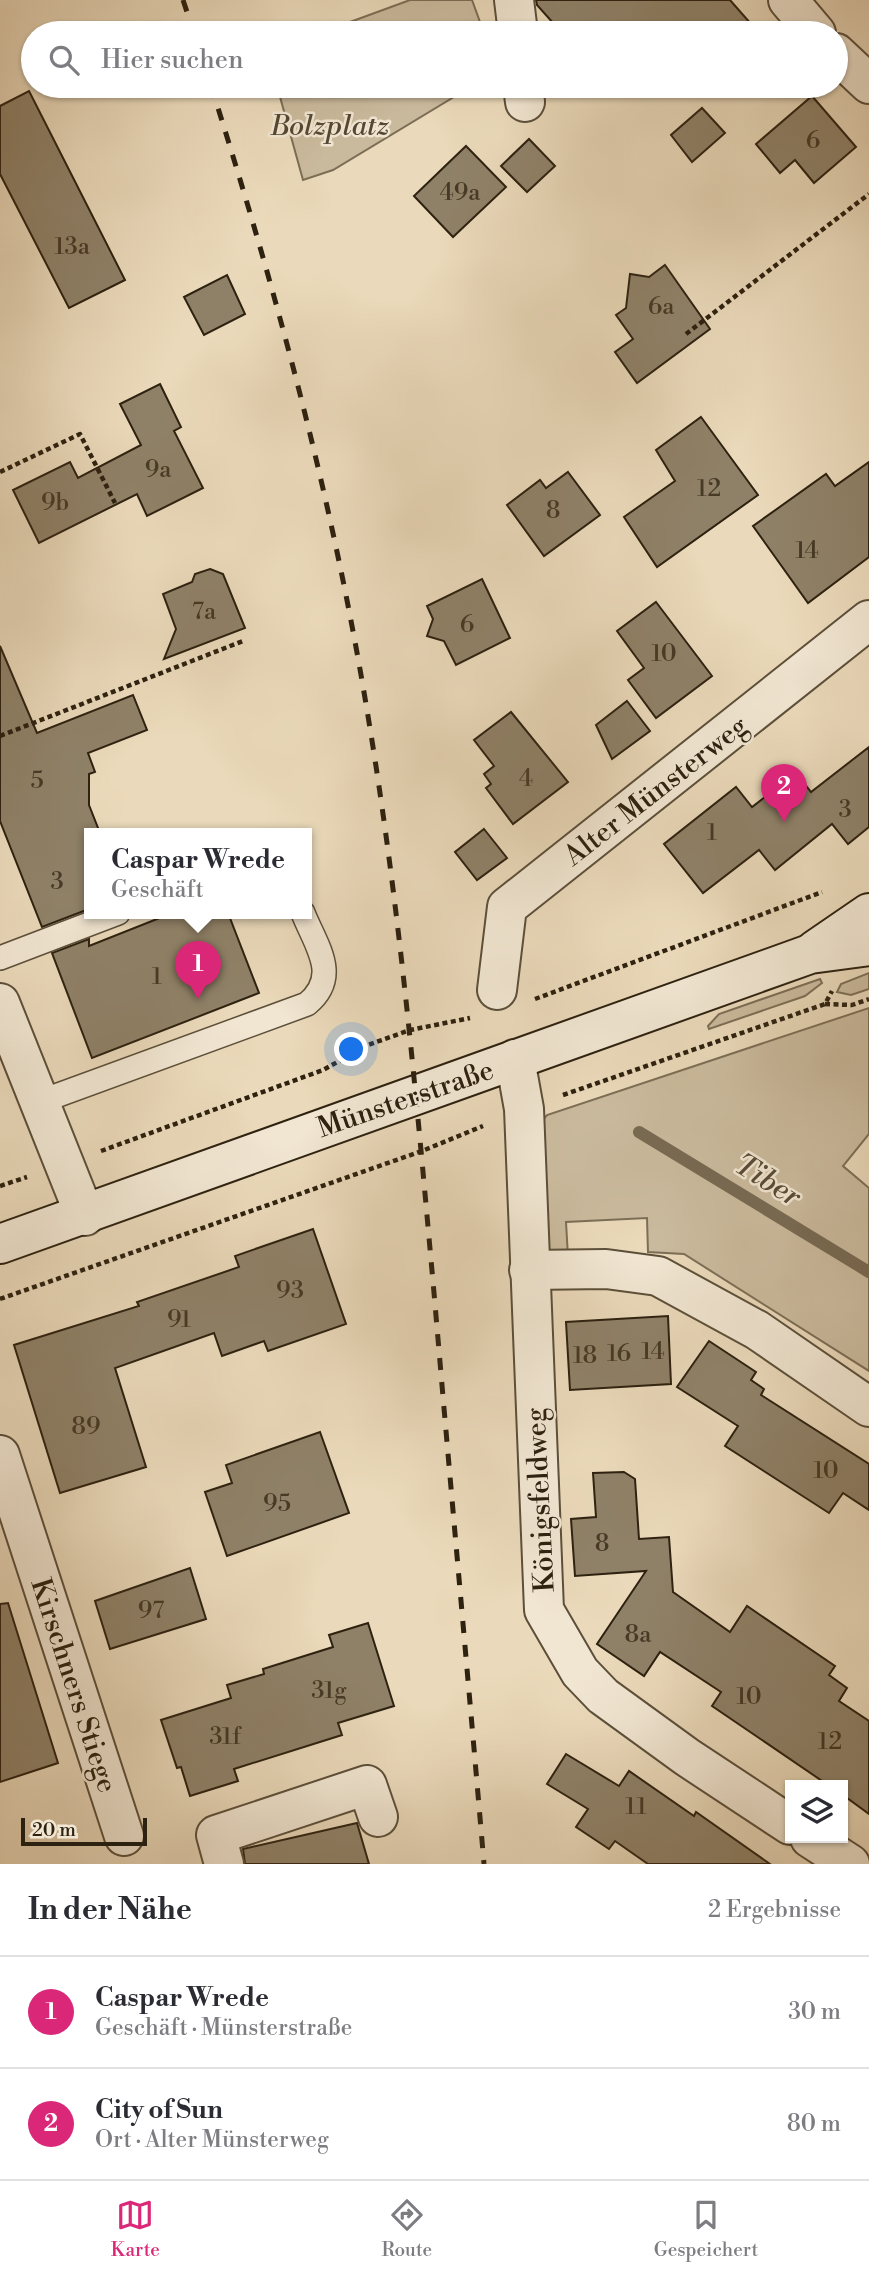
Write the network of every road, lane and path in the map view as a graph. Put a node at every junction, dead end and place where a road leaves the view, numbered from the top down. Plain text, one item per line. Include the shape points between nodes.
1 (514, 0) edge
2 (788, 0) edge
3 (516, 21) edge
4 (806, 21) edge
5 (848, 64) edge
6 (869, 84) edge
7 (869, 194) edge
8 (685, 334) dead end
9 (0, 472) edge
10 (115, 503) dead end
11 (869, 620) edge
12 (243, 641) dead end
13 (0, 736) edge
14 (830, 889) dead end
15 (869, 913) edge
16 (102, 919) edge
17 (305, 919) edge
18 (862, 947) edge
19 (810, 954) junction
20 (0, 958) edge
21 (869, 999) edge
22 (533, 1000) dead end
23 (0, 1003) edge
24 (490, 1003) joint
25 (825, 1004) junction
26 (515, 1059) junction
27 (41, 1101) junction
28 (524, 1109) junction
29 (65, 1163) junction
30 (0, 1186) edge
31 (85, 1216) junction
32 (0, 1244) edge
33 (529, 1270) junction
34 (0, 1299) edge
35 (869, 1407) edge
36 (0, 1455) edge
37 (378, 1817) dead end
38 (785, 1822) edge
39 (124, 1836) dead end
40 (818, 1843) edge
41 (224, 1864) edge
42 (850, 1864) edge

1 - 3 street
2 - 4 street
5 - 6 street
7 - 8 path
9 - 10 path via 79,434
11 - 24 street, Alter Münsterweg via 507,907
12 - 13 path
14 - 22 path
15 - 19 street, Münsterstraße
16 - 20 lane
17 - 27 lane via 326,969 324,985 307,1004
18 - 19 street, Münsterstraße
18 - 25 path
19 - 26 street, Münsterstraße
21 - 25 path via 852,1005
23 - 27 street
24 - 29 path via 378,1041 323,1070
25 - 28 path
26 - 28 street, Königsfeldweg
26 - 31 street, Münsterstraße
27 - 29 street
28 - 33 street, Königsfeldweg
28 - 34 path via 422,1151
29 - 30 path
29 - 31 street
31 - 32 street, Münsterstraße
33 - 35 street via 606,1269 658,1276 757,1330
33 - 38 street, Königsfeldweg via 544,1610 580,1672 603,1696
36 - 39 street, Kirschners Stiege
37 - 41 street via 367,1785 216,1835
40 - 42 street

